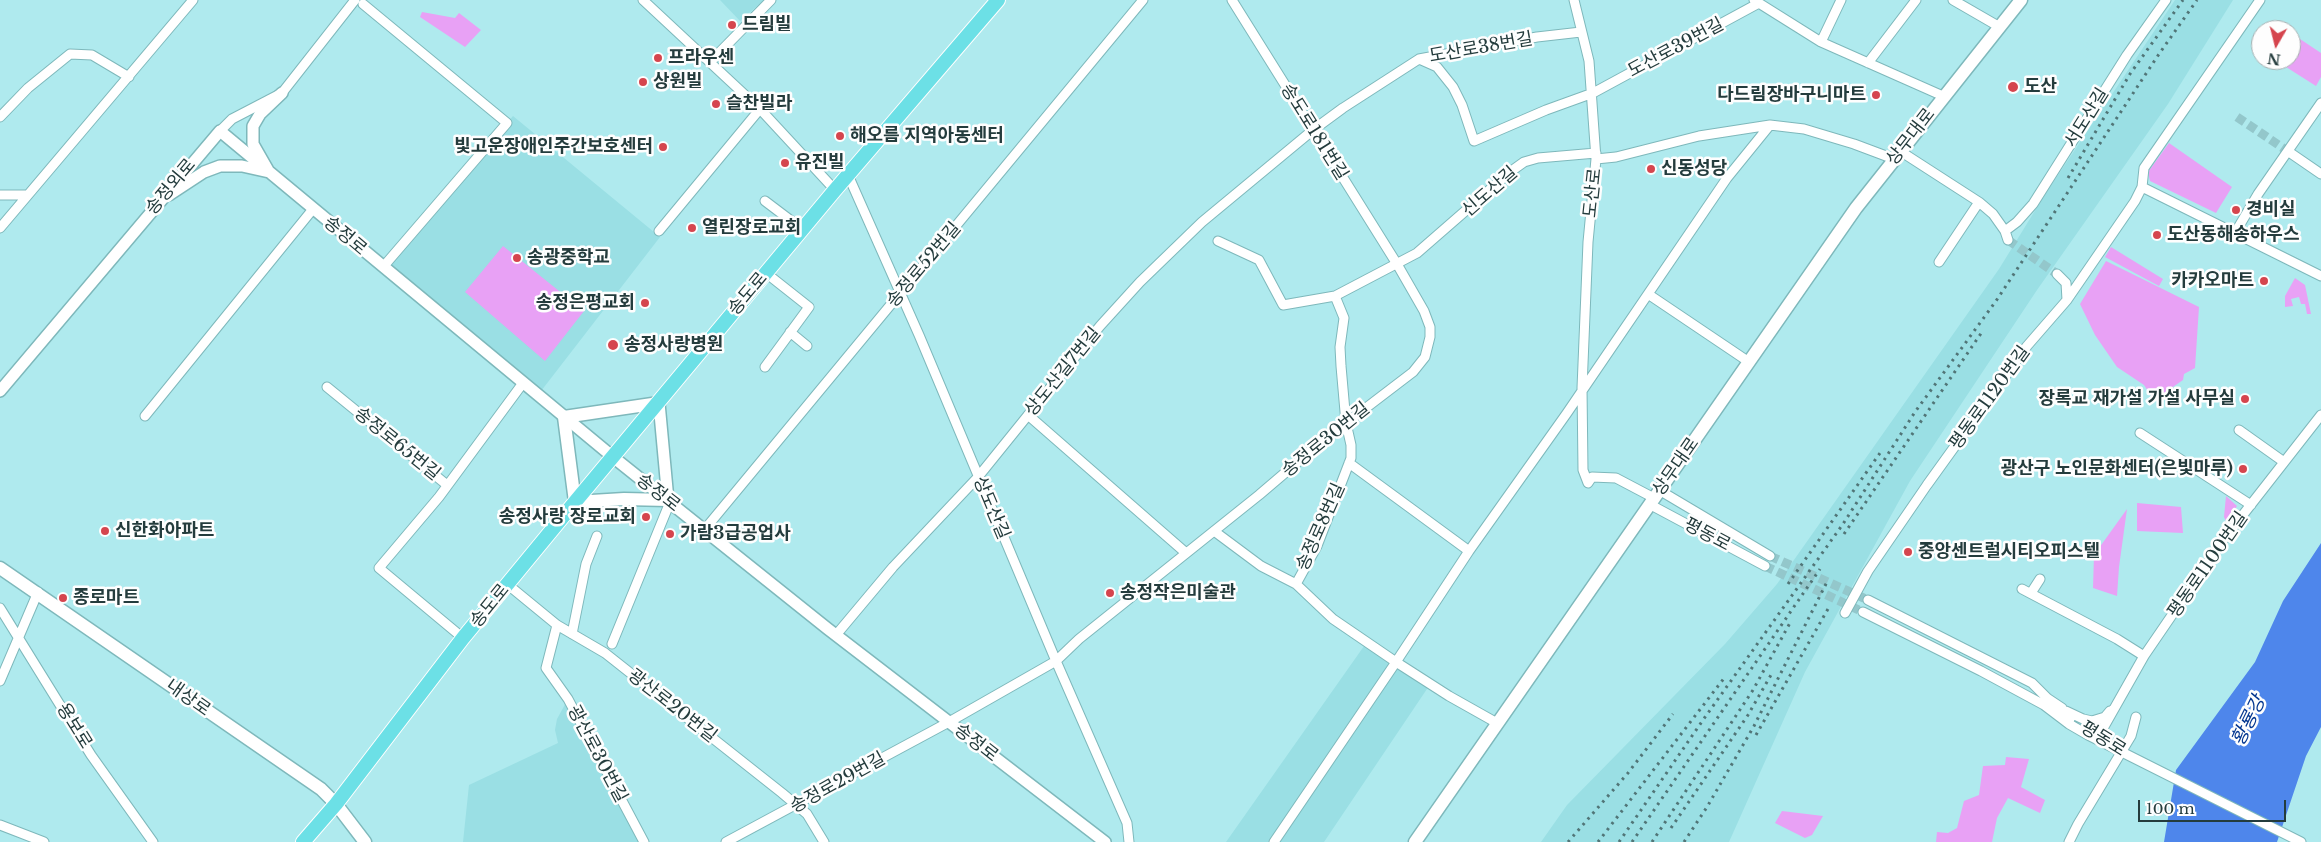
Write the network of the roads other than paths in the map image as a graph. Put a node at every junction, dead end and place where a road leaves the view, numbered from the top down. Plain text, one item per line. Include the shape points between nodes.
1 (193, 0) edge
2 (643, 0) edge
3 (771, 0) edge
4 (998, 0) edge
5 (1143, 0) edge
6 (1232, 0) edge
7 (1574, 0) edge
8 (1841, 0) edge
9 (1916, 0) edge
10 (1954, 0) edge
11 (2021, 0) edge
12 (2166, 0) edge
13 (2260, 0) edge
14 (359, 2) edge
15 (1756, 2) edge
16 (1998, 26) junction
17 (1581, 32) junction
18 (1821, 42) junction
19 (1419, 59) junction
20 (710, 62) junction
21 (1868, 63) junction
22 (129, 77) junction
23 (1592, 92) junction
24 (282, 93) junction
25 (1943, 96) junction
26 (2321, 103) edge
27 (760, 109) junction
28 (0, 117) edge
29 (1770, 124) junction
30 (1313, 130) junction
31 (220, 131) junction
32 (2289, 152) junction
33 (1897, 155) junction
34 (1596, 156) junction
35 (269, 172) junction
36 (2321, 174) edge
37 (848, 175) junction
38 (2142, 187) junction
39 (835, 190) junction
40 (0, 195) edge
41 (28, 195) junction
42 (765, 201) dead end
43 (1979, 202) junction
44 (158, 204) junction
45 (313, 209) junction
46 (0, 228) edge
47 (802, 229) junction
48 (659, 231) dead end
49 (2005, 231) junction
50 (2235, 233) junction
51 (2008, 240) tunnel mouth
52 (1218, 241) dead end
53 (1939, 262) dead end
54 (1397, 264) junction
55 (382, 267) junction
56 (766, 273) junction
57 (2057, 274) tunnel mouth
58 (2321, 276) edge
59 (901, 292) junction
60 (1648, 294) junction
61 (1335, 296) junction
62 (2067, 300) junction
63 (790, 332) junction
64 (1430, 343) joint
65 (807, 346) dead end
66 (1749, 362) junction
67 (765, 367) dead end
68 (523, 383) junction
69 (327, 387) dead end
70 (1582, 388) junction
71 (0, 391) edge
72 (659, 403) junction
73 (1028, 415) junction
74 (2321, 415) edge
75 (145, 416) dead end
76 (564, 417) junction
77 (1346, 423) junction
78 (2239, 430) dead end
79 (2140, 433) dead end
80 (613, 458) junction
81 (2284, 462) junction
82 (1349, 463) junction
83 (978, 477) junction
84 (447, 485) junction
85 (1654, 497) junction
86 (669, 501) junction
87 (575, 502) junction
88 (2251, 505) junction
89 (705, 529) junction
90 (1214, 531) junction
91 (597, 536) dead end
92 (1469, 551) junction
93 (1186, 553) junction
94 (1770, 556) tunnel mouth
95 (1765, 566) tunnel mouth
96 (0, 568) edge
97 (379, 568) joint
98 (2040, 579) dead end
99 (507, 584) junction
100 (1296, 584) junction
101 (2022, 589) dead end
102 (38, 592) junction
103 (2031, 594) junction
104 (1868, 600) tunnel mouth
105 (0, 608) edge
106 (1863, 612) tunnel mouth
107 (1845, 613) dead end
108 (557, 625) junction
109 (572, 634) junction
110 (836, 635) junction
111 (18, 636) junction
112 (464, 638) junction
113 (612, 644) dead end
114 (2144, 656) junction
115 (1056, 661) junction
116 (1396, 662) junction
117 (0, 681) edge
118 (2116, 705) junction
119 (2062, 708) junction
120 (2136, 717) dead end
121 (949, 722) junction
122 (1497, 724) junction
123 (2098, 738) junction
124 (2122, 751) junction
125 (336, 804) junction
126 (797, 805) junction
127 (0, 825) edge
128 (44, 842) edge
129 (153, 842) edge
130 (303, 842) edge
131 (365, 842) edge
132 (644, 842) edge
133 (726, 842) edge
134 (824, 842) edge
135 (1106, 842) edge
136 (1129, 842) edge
137 (1274, 842) edge
138 (1415, 842) edge
139 (2069, 842) edge
140 (2301, 842) edge

1 - 22 street
2 - 20 street
3 - 20 street
4 - 37 main road, 송도로
5 - 59 street, 송정로52번길
6 - 30 street, 송도로181번길
7 - 17 street, 도산로
8 - 18 street
9 - 21 street
10 - 16 street
11 - 16 main road, 상무대로
12 - 49 street, 서도산길 via 2127,55 2033,204
13 - 38 street, 평동로1120번길 via 2144,168
14 - 24 street, 송정외로
14 - 55 street via 508,123
15 - 18 street, 상무대로
15 - 23 street, 도산로39번길
16 - 25 main road, 상무대로
17 - 19 street, 도산로38번길
17 - 23 street, 도산로
18 - 21 street, 상무대로
19 - 23 street, 도산로39번길 via 1437,67 1453,87 1474,141
19 - 30 street, 도산로38번길
20 - 27 street
21 - 25 street, 상무대로
22 - 28 street via 92,55 70,54 28,88
22 - 41 street
23 - 34 street, 도산로
24 - 31 street, 송정외로 via 232,119
24 - 35 street via 260,114 253,126 253,144
25 - 33 main road, 상무대로
26 - 32 street
27 - 39 street
27 - 48 street
29 - 33 street, 신도산길 via 1804,129
29 - 34 street, 신도산길 via 1699,136 1616,156
29 - 60 street via 1727,178
30 - 54 street, 송도로181번길
30 - 73 street, 상도산길7번길 via 1202,222 1154,267 1100,326
31 - 35 street, 송정로
31 - 44 street, 송정외로
32 - 36 street
32 - 50 street
33 - 43 street, 신도산길
33 - 66 main road, 상무대로 via 1856,208
34 - 54 street, 신도산길 via 1538,158 1524,162 1433,241
34 - 70 street, 도산로 via 1588,242
35 - 44 street via 228,165 211,168
35 - 45 street, 송정로
37 - 39 main road, 송도로
37 - 59 street, 상도산길
38 - 50 street
38 - 62 street, 평동로1120번길
39 - 47 main road, 송도로
40 - 41 street
41 - 46 street
42 - 47 street
43 - 49 street, 신도산길
43 - 53 street
44 - 71 street, 송정외로
45 - 55 street, 송정로
45 - 75 street
47 - 56 main road, 송도로
49 - 51 street, 신도산길
50 - 58 street
52 - 61 street via 1259,260 1283,305
54 - 61 street
54 - 64 street, 송도로181번길 via 1424,311 1430,327
55 - 68 street, 송정로
56 - 63 street via 809,307
56 - 72 main road, 송도로
57 - 62 street via 2066,284
59 - 83 street, 상도산길
59 - 89 street, 송정로52번길
60 - 66 street
60 - 70 street
61 - 77 street, 송정로8번길 via 1344,318 1340,347
62 - 107 street, 평동로1120번길 via 2026,346 1927,485
63 - 65 street
63 - 67 street
64 - 77 street, 송정로30번길 via 1426,358 1417,368
66 - 85 main road, 상무대로
68 - 76 street, 송정로
68 - 84 street, 송정로65번길
69 - 84 street, 송정로65번길
70 - 85 street, 도산로 via 1583,470 1588,483 1592,477 1616,478
70 - 92 street
72 - 76 main road
72 - 80 main road, 송도로
72 - 86 street
73 - 83 street, 상도산길7번길
73 - 93 street
74 - 81 street, 평동로1100번길
76 - 80 street, 송정로
76 - 87 main road
77 - 82 street, 송정로8번길 via 1352,445
77 - 90 street, 송정로30번길
78 - 81 street
79 - 88 street
80 - 86 street, 송정로
80 - 87 main road, 송도로
81 - 88 street, 평동로1100번길
82 - 92 street, 송정로8번길
82 - 100 street, 송정로8번길 via 1320,538
83 - 110 street, 상도산길7번길 via 893,567
83 - 115 street, 상도산길
84 - 97 street, 송정로65번길
85 - 94 street, 평동로
85 - 95 street, 평동로
85 - 122 main road, 상무대로
86 - 87 main road
86 - 89 street, 송정로
86 - 113 street
87 - 99 main road, 송도로
88 - 114 street, 평동로1100번길
89 - 110 street, 송정로
90 - 93 street, 송정로30번길
90 - 100 street via 1261,566
91 - 109 street via 586,564
92 - 116 street
93 - 115 street, 송정로30번길
96 - 102 main road, 내상로
97 - 112 street, 송도로
98 - 103 street
99 - 108 street, 광산로20번길
99 - 112 main road, 송도로
100 - 116 street, 송정로8번길 via 1333,618
101 - 103 street
102 - 111 street
102 - 125 main road, 내상로 via 321,790
103 - 114 street
104 - 119 street, 평동로 via 2032,683
105 - 111 street, 용보로
106 - 123 street, 평동로 via 1981,671
108 - 109 street, 광산로20번길
108 - 132 street, 광산로30번길 via 546,668 568,699
109 - 126 street, 광산로20번길 via 604,653
110 - 121 street, 송정로
111 - 117 street
111 - 129 street, 용보로 via 92,755
112 - 125 main road, 송도로
114 - 118 street, 평동로1100번길
115 - 121 street, 송정로30번길
115 - 136 street, 상도산길 via 1128,823
116 - 122 street, 송정로8번길
116 - 137 street
118 - 119 street via 2106,716 2092,721
118 - 123 street, 평동로1100번길
119 - 123 street, 평동로 via 2064,715
120 - 124 street via 2131,736
121 - 126 street, 송정로29번길
121 - 135 street, 송정로
122 - 138 main road, 상무대로
123 - 124 street, 평동로
124 - 139 street
124 - 140 street, 평동로
125 - 130 main road, 송도로
125 - 131 main road, 내상로
126 - 133 street, 송정로29번길
126 - 134 street, 광산로20번길 via 811,819
127 - 128 street

